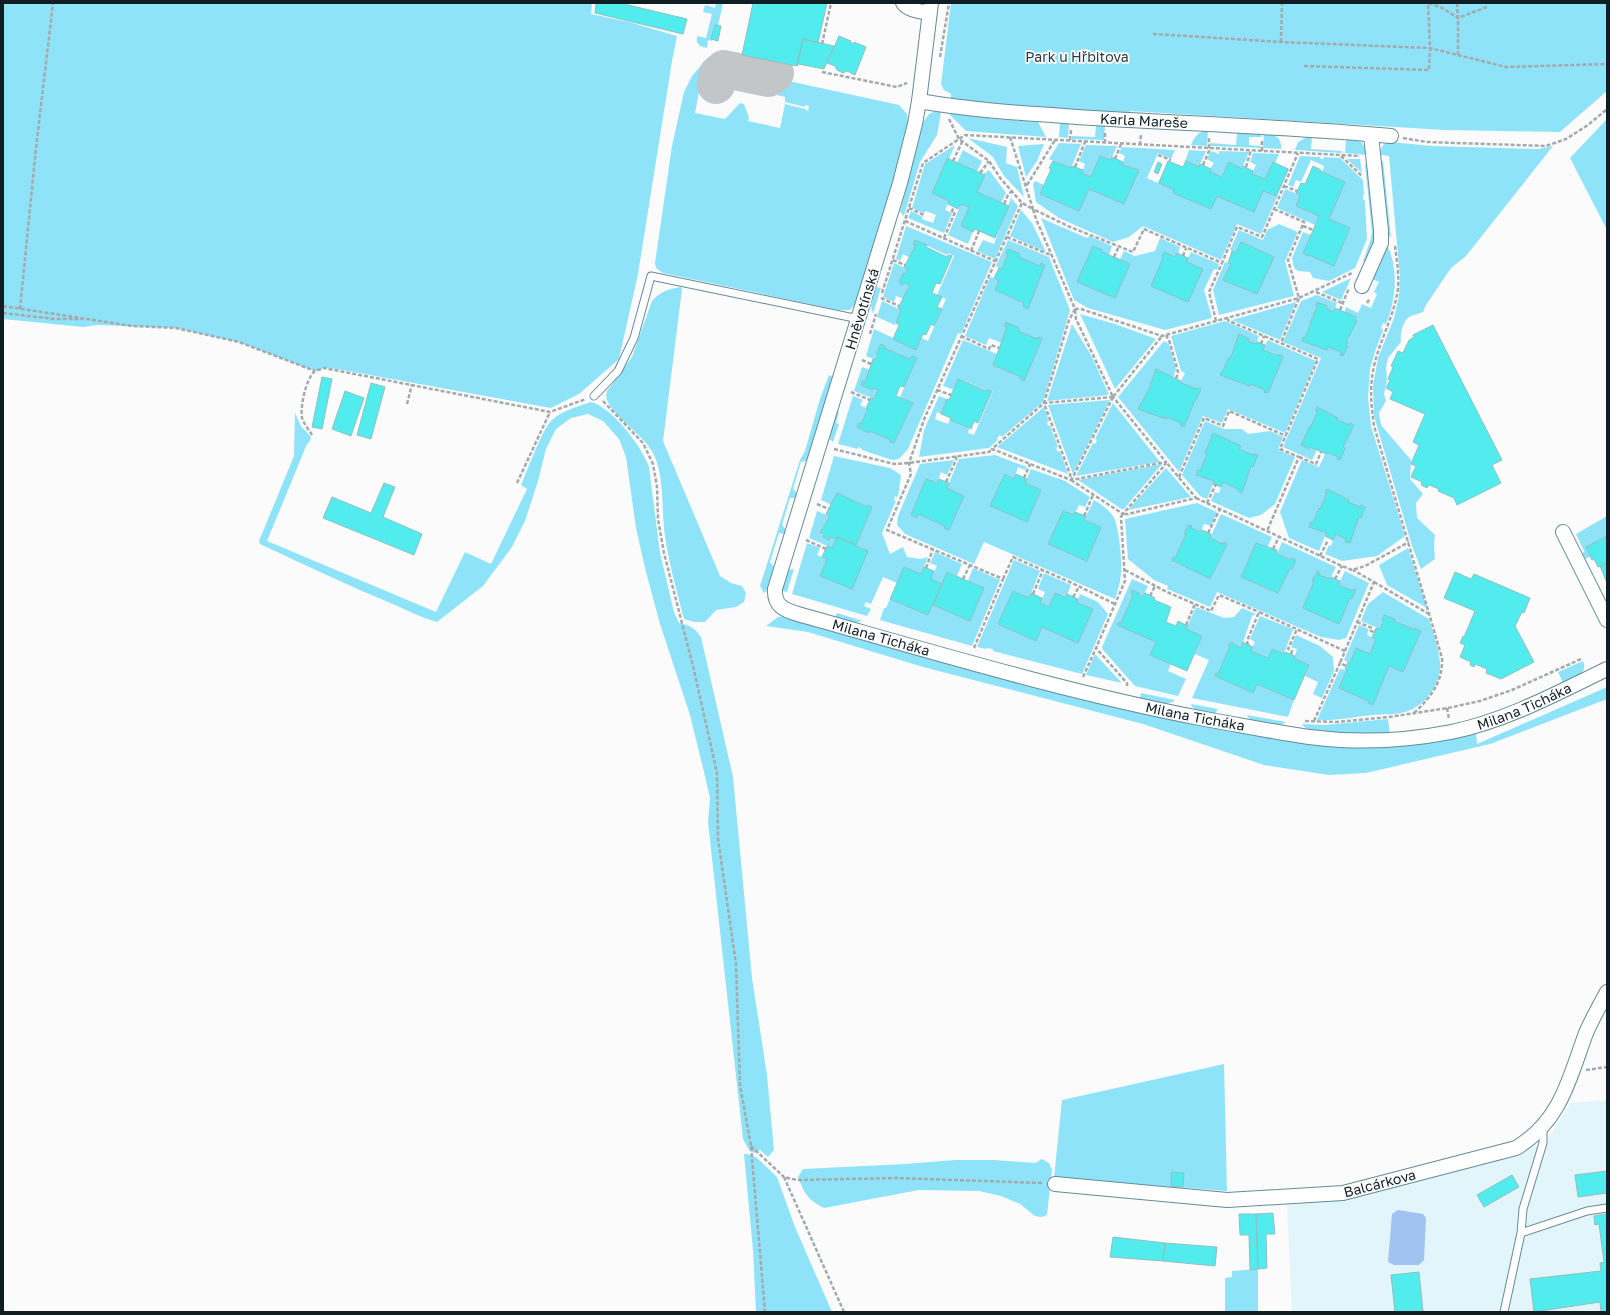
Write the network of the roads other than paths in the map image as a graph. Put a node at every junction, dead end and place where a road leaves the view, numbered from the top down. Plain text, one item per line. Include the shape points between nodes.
1 (903, 3) edge
2 (930, 8) edge
3 (919, 101) junction
4 (1371, 135) junction
5 (1391, 136) road end
6 (1356, 281) road end
7 (859, 319) junction
8 (594, 396) road end
9 (1563, 532) dead end
10 (782, 608) joint
11 (1607, 620) edge
12 (1607, 669) edge
13 (1607, 992) edge
14 (1543, 1126) junction
15 (1055, 1184) road end
16 (1607, 1208) edge
17 (1521, 1233) junction
18 (1504, 1312) edge

1 - 2 street via 915,10
2 - 3 street, Hněvotínská
3 - 4 street, Karla Mareše via 1060,116
3 - 7 street, Hněvotínská via 900,183
4 - 5 street, Karla Mareše
4 - 6 street via 1381,243
7 - 8 lane via 651,276 634,338 618,371
7 - 10 street, Hněvotínská via 775,589 774,597
9 - 11 street
10 - 12 street, Milana Ticháka via 923,650 1105,698 1265,730 1322,738 1389,739 1461,730 1528,707
13 - 14 street, Balcárkova via 1587,1031 1561,1101
14 - 15 street, Balcárkova via 1531,1139 1516,1148 1343,1193 1227,1200
14 - 17 lane via 1543,1143 1523,1208
16 - 17 lane via 1587,1211
17 - 18 lane

